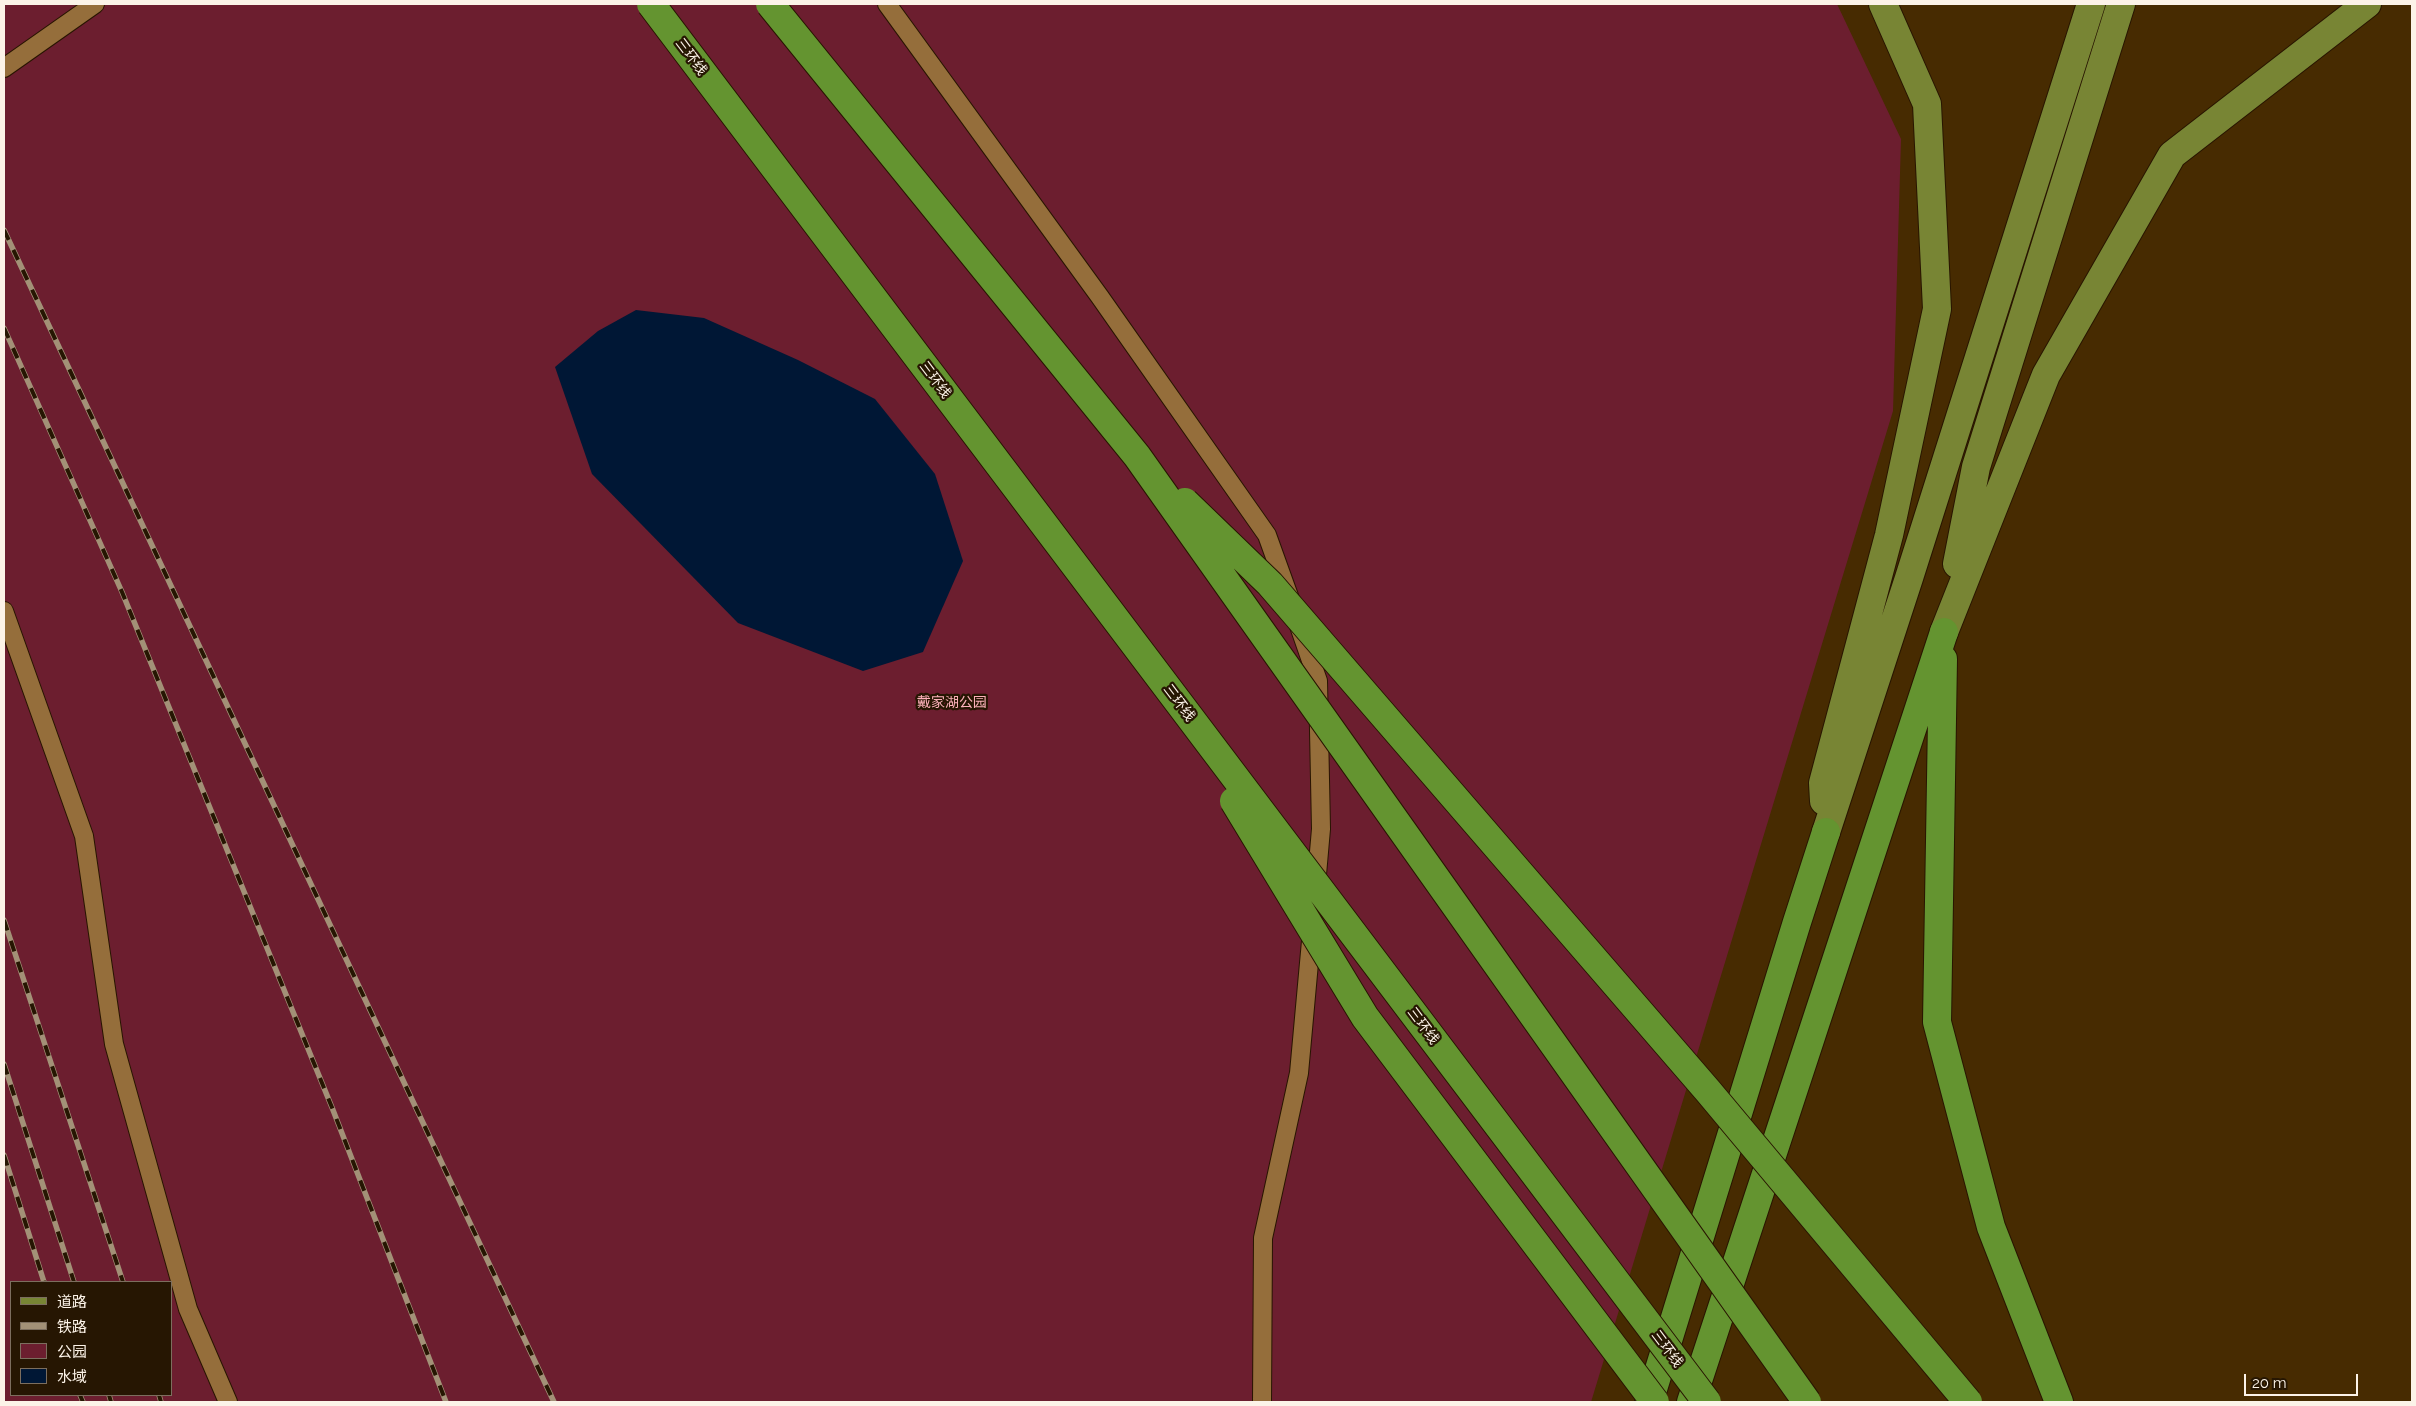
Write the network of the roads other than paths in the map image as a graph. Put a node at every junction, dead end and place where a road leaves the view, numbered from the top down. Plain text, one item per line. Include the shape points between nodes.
1 (95, 4) edge
2 (651, 4) edge
3 (770, 4) edge
4 (887, 4) edge
5 (1883, 4) edge
6 (2091, 4) edge
7 (2120, 4) edge
8 (2368, 4) edge
9 (4, 68) edge
10 (1137, 456) junction
11 (4, 611) edge
12 (1944, 632) junction
13 (1154, 670) junction
14 (1826, 832) junction
15 (228, 1402) edge
16 (1262, 1402) edge
17 (1650, 1402) edge
18 (1655, 1402) edge
19 (1691, 1402) edge
20 (1707, 1402) edge
21 (1807, 1402) edge
22 (1968, 1402) edge
23 (2059, 1402) edge

1 - 9 lane
2 - 13 highway, 三环线, bridge
3 - 10 highway, bridge
4 - 16 lane via 1267,535 1318,681 1321,829 1299,1073 1263,1238
5 - 14 main road via 1927,104 1937,310 1890,535 1823,783
6 - 14 main road
7 - 12 main road via 1976,467
8 - 12 main road via 2172,156 2046,375
10 - 21 highway, bridge
10 - 22 highway, bridge via 1270,584 1702,1083
11 - 15 lane via 84,836 114,1044 188,1309
12 - 19 highway
12 - 23 highway via 1937,1022 1991,1227
13 - 18 highway, bridge via 1365,1017
13 - 20 highway, 三环线, bridge
14 - 17 highway

